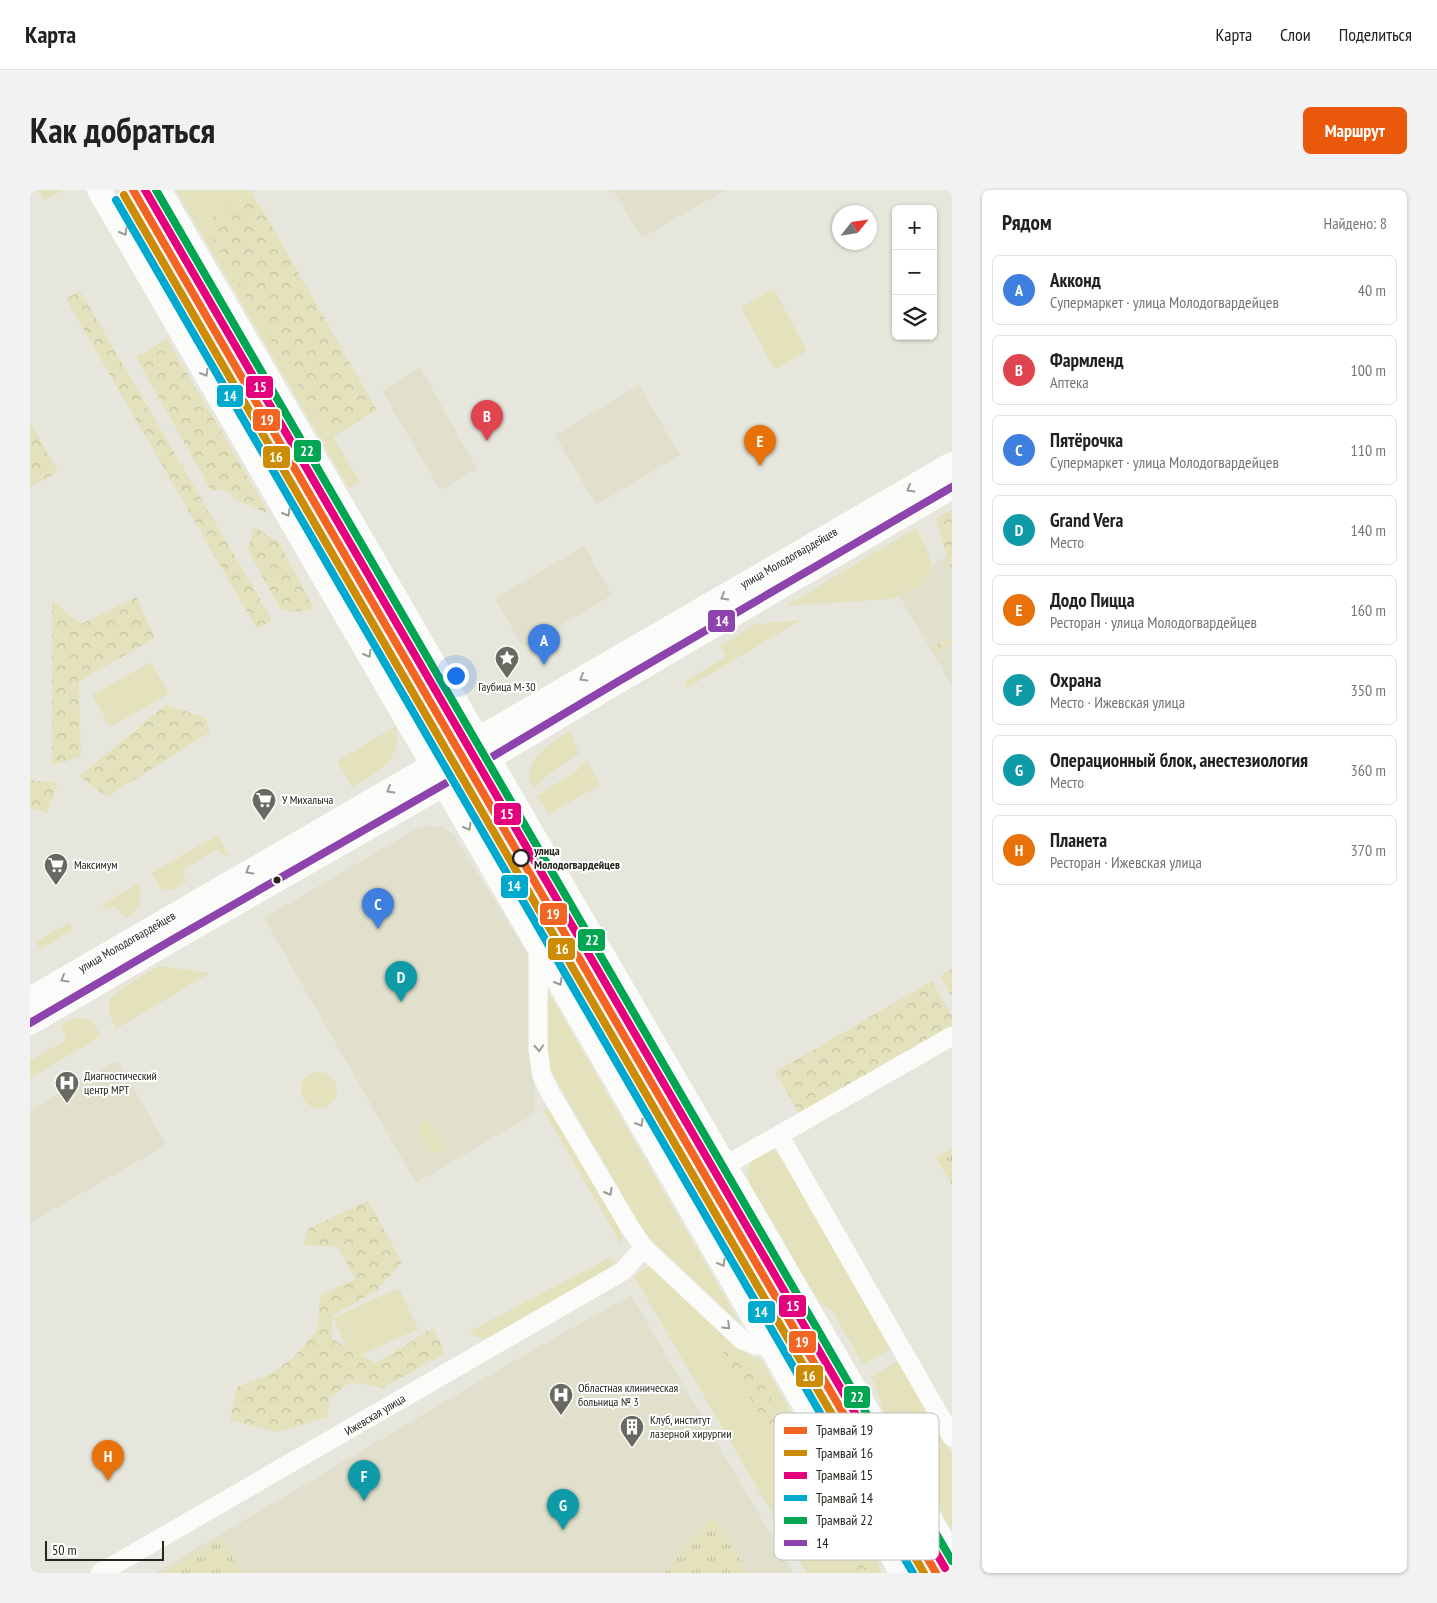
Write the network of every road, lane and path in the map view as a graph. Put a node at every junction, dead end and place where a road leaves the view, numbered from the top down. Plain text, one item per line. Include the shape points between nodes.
1 (99, 190) edge
2 (159, 190) edge
3 (952, 464) edge
4 (952, 488) edge
5 (484, 749) junction
6 (438, 775) junction
7 (538, 947) junction
8 (30, 998) edge
9 (30, 1023) edge
10 (952, 1036) edge
11 (779, 1135) junction
12 (724, 1166) junction
13 (644, 1248) junction
14 (770, 1346) junction
15 (809, 1413) edge
16 (868, 1413) edge
17 (938, 1413) edge
18 (939, 1414) edge
19 (952, 1437) edge
20 (939, 1535) edge
21 (952, 1557) edge
22 (894, 1560) edge
23 (100, 1573) edge
24 (902, 1573) edge

1 -> 6 main road
2 - 5 main road
3 -> 5 main road, улица Молодогвардейцев
4 - 5 main road, улица Молодогвардейцев via 602,691
5 - 6 main road, улица Молодогвардейцев
5 - 12 main road
6 -> 7 main road
6 -> 8 main road, улица Молодогвардейцев
6 - 9 main road, улица Молодогвардейцев
7 -> 13 street via 538,1050 542,1076
7 -> 14 main road
10 - 11 street
11 - 12 street
11 - 17 street
12 - 16 main road
13 -> 14 street via 742,1340
13 - 23 street, Ижевская улица via 623,1270
14 - 15 main road
18 - 19 street
20 - 21 main road
22 - 24 main road

